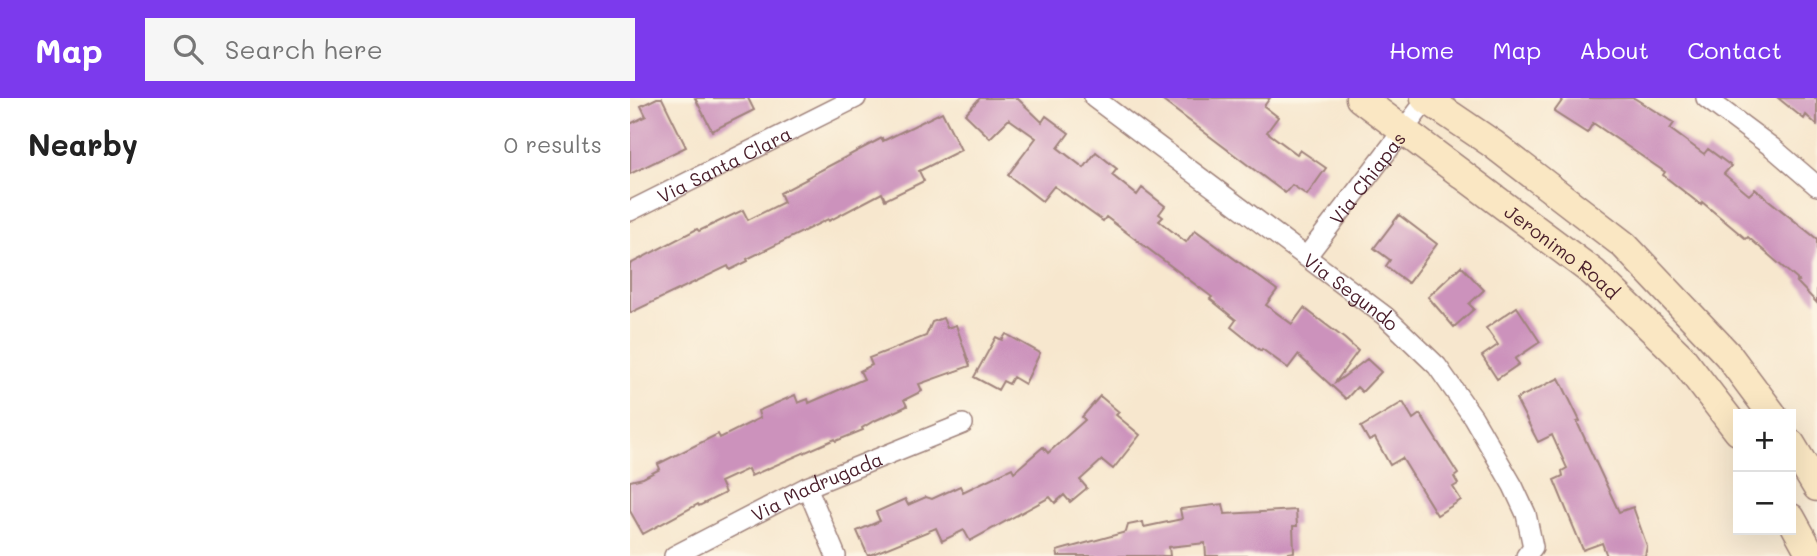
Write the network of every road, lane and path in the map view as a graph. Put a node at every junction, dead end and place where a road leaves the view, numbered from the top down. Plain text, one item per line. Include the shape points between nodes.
1 (856, 98) edge
2 (1094, 98) edge
3 (1360, 98) edge
4 (1426, 98) edge
5 (1706, 98) edge
6 (1403, 129) junction
7 (1817, 186) edge
8 (630, 211) edge
9 (1307, 257) junction
10 (1768, 409) edge
11 (963, 424) dead end
12 (1733, 425) edge
13 (1796, 452) edge
14 (1817, 487) edge
15 (807, 488) junction
16 (1796, 527) edge
17 (1530, 552) edge
18 (674, 556) edge
19 (836, 556) edge
20 (1812, 556) edge

1 - 8 street, Via Santa Clara
2 - 9 street, Via Segundo
3 - 6 main road, Jeronimo Road
4 - 6 street, Via Chiapas
4 - 10 main road via 1624,245 1728,355
5 - 7 street
6 - 9 street, Via Chiapas
6 - 12 main road, Jeronimo Road via 1594,274 1681,357
9 - 17 street, Via Segundo via 1385,316 1437,366 1513,486 1526,513
11 - 15 street, Via Madrugada
13 - 14 main road
15 - 18 street, Via Madrugada
15 - 19 street
16 - 20 main road

